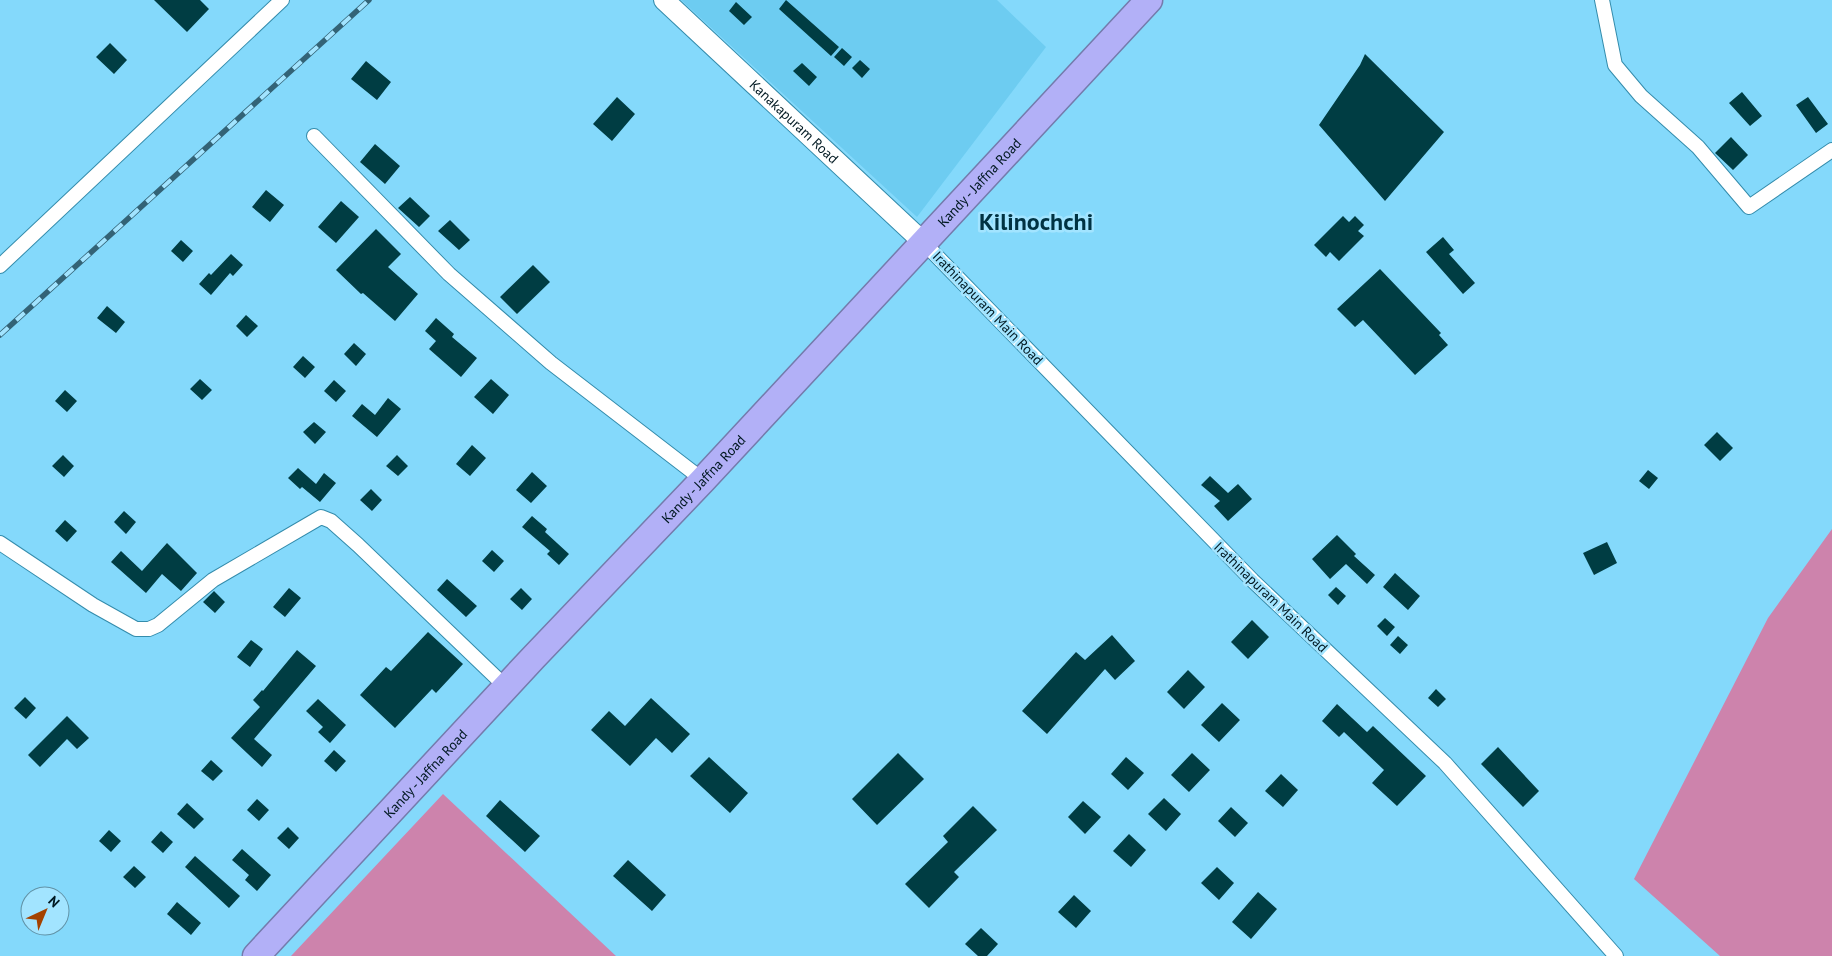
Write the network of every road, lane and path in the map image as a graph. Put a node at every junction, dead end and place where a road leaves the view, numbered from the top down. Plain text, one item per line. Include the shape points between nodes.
1 (282, 0) edge
2 (664, 0) edge
3 (1149, 0) edge
4 (1602, 0) edge
5 (314, 136) dead end
6 (1832, 150) edge
7 (923, 242) junction
8 (0, 266) edge
9 (703, 480) junction
10 (0, 543) edge
11 (506, 687) junction
12 (256, 956) edge
13 (1616, 956) edge

1 - 8 street
2 - 7 street, Kanakapuram Road
3 - 7 highway, Kandy - Jaffna Road
4 - 6 street via 1615,64 1641,96 1698,148 1749,207
5 - 9 street via 449,274 551,363
7 - 9 highway, Kandy - Jaffna Road
7 - 13 street, Irathinapuram Main Road via 1252,580 1445,763
9 - 11 highway, Kandy - Jaffna Road
10 - 11 street via 93,605 136,629 149,629 213,580 321,517 331,521 358,545
11 - 12 highway, Kandy - Jaffna Road

